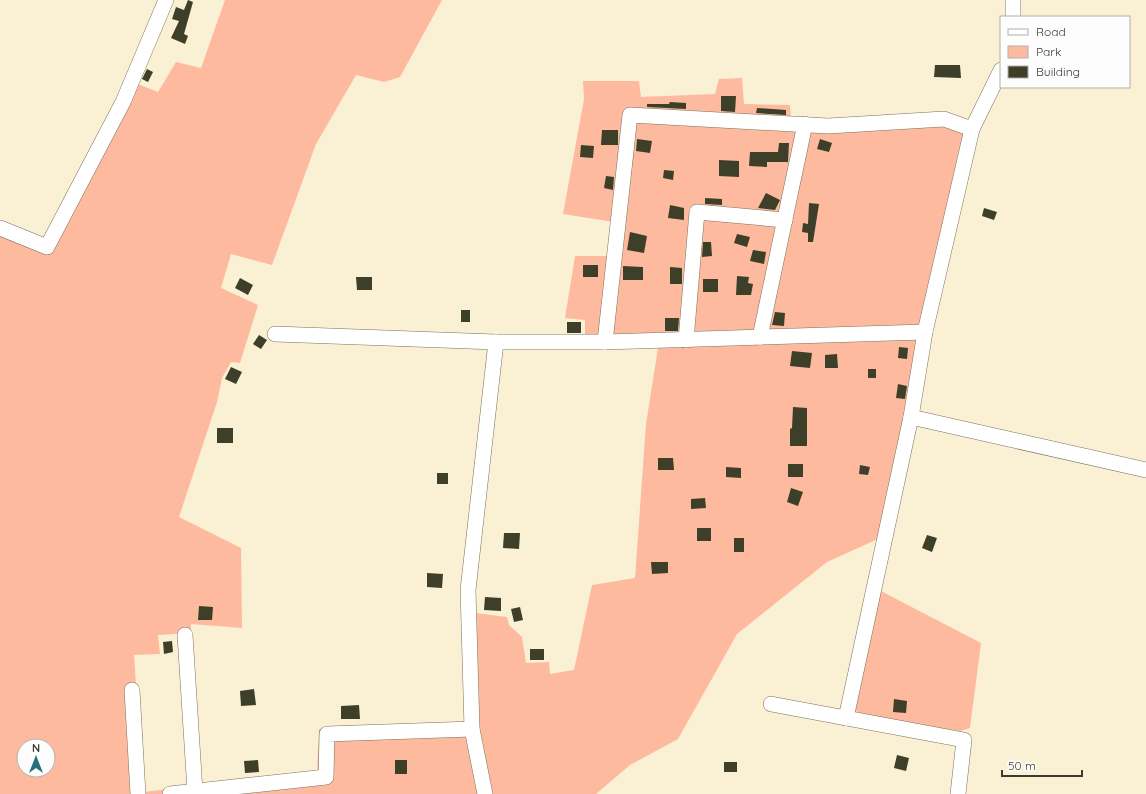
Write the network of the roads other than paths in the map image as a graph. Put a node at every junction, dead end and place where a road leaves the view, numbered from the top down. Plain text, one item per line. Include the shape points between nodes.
1 (166, 0) edge
2 (1013, 0) edge
3 (1013, 16) edge
4 (1000, 72) edge
5 (805, 124) junction
6 (972, 129) junction
7 (785, 220) junction
8 (0, 228) edge
9 (926, 332) junction
10 (275, 334) dead end
11 (760, 337) junction
12 (686, 340) junction
13 (496, 342) junction
14 (605, 342) junction
15 (911, 417) junction
16 (1146, 470) edge
17 (185, 634) dead end
18 (132, 690) dead end
19 (771, 704) dead end
20 (846, 718) junction
21 (472, 729) junction
22 (195, 791) junction
23 (138, 794) edge
24 (170, 794) edge
25 (484, 794) edge
26 (958, 794) edge

1 - 8 street via 123,102 47,247
2 - 3 street
4 - 6 street
5 - 6 street via 828,126 944,119
5 - 7 street
5 - 14 street via 630,115
6 - 9 street
7 - 11 street
7 - 12 street via 697,212
9 - 11 street
9 - 15 street
10 - 13 street
11 - 12 street
12 - 14 street
13 - 14 street
13 - 21 street via 468,590
15 - 16 street
15 - 20 street
17 - 22 street
18 - 23 street
19 - 20 street
20 - 26 street via 964,740
21 - 22 street via 327,734 326,777
21 - 25 street
22 - 24 street

